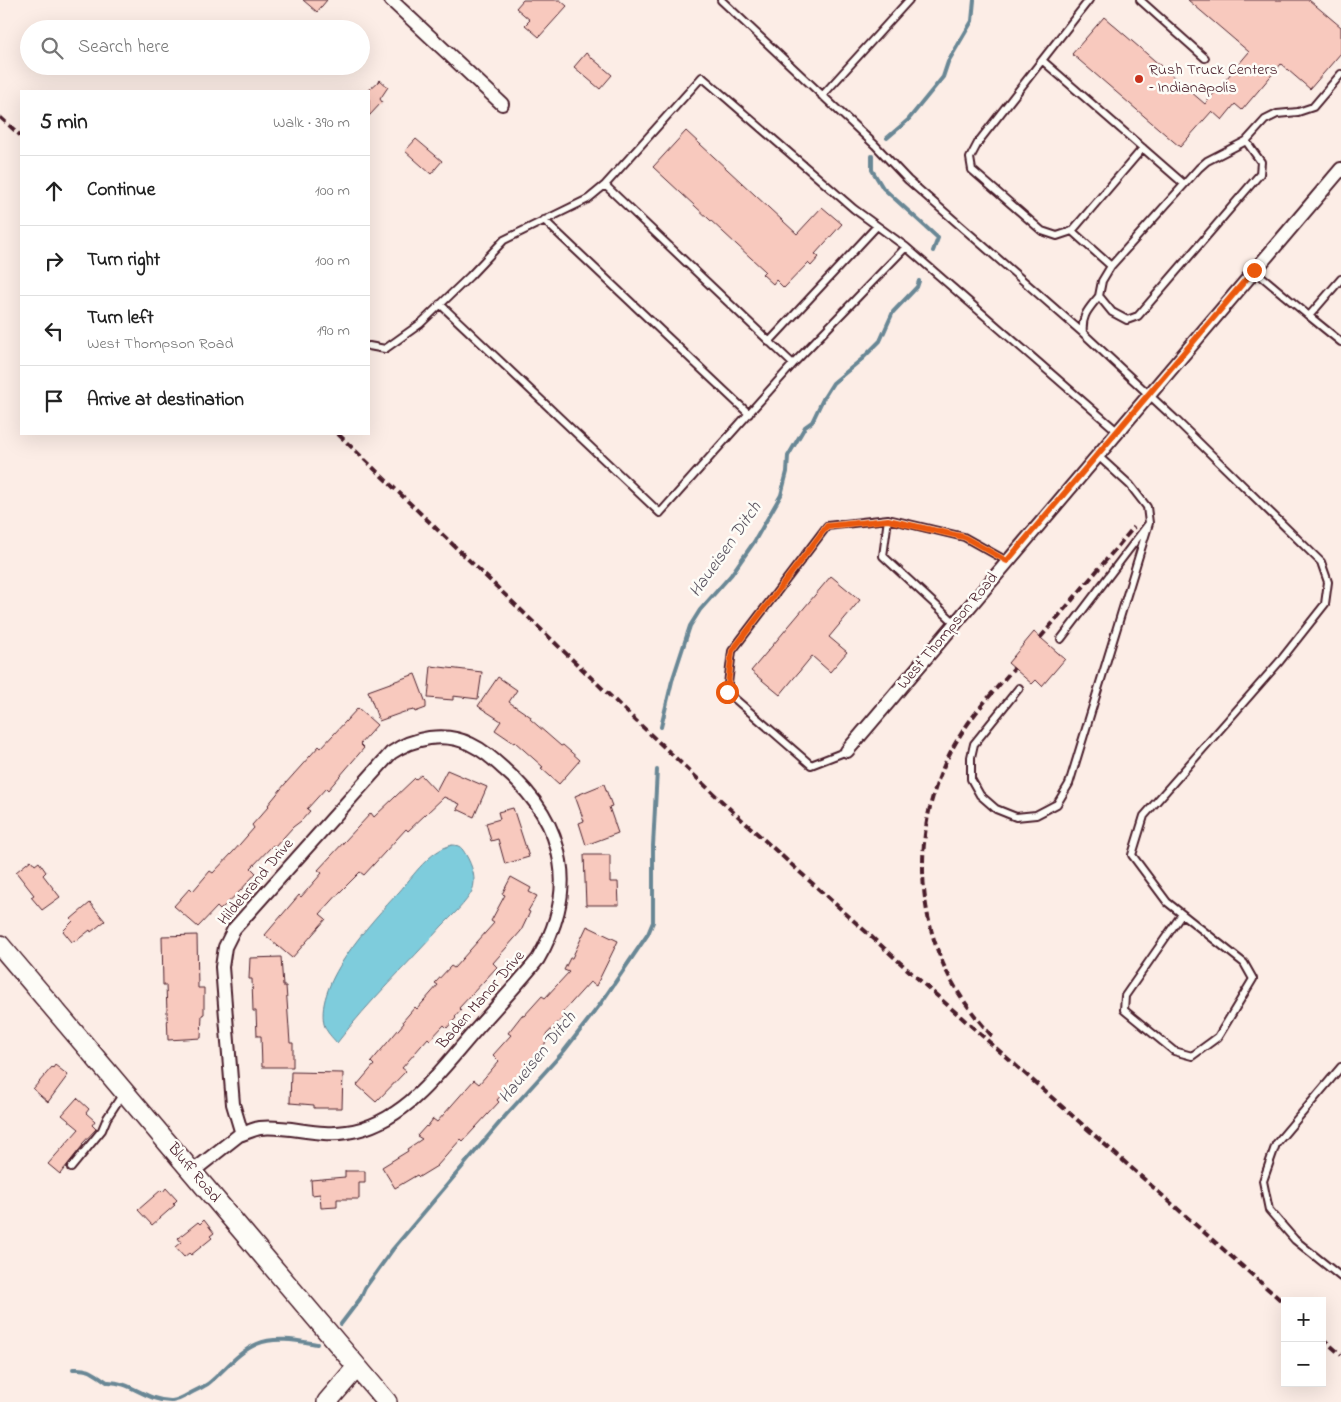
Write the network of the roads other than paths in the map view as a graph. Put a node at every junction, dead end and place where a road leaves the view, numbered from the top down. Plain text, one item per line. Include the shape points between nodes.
1 (391, 0) edge
2 (721, 0) edge
3 (909, 0) edge
4 (1089, 0) edge
5 (1140, 0) edge
6 (1205, 58) dead end
7 (1042, 61) junction
8 (1341, 74) edge
9 (822, 96) junction
10 (502, 104) dead end
11 (1246, 141) junction
12 (1143, 148) junction
13 (1341, 169) edge
14 (1184, 184) junction
15 (605, 185) junction
16 (544, 220) junction
17 (877, 226) junction
18 (1072, 232) junction
19 (906, 247) junction
20 (1110, 266) junction
21 (1254, 270) junction
22 (1341, 279) edge
23 (1100, 296) junction
24 (440, 304) junction
25 (1309, 316) junction
26 (1083, 333) junction
27 (770, 342) junction
28 (1341, 342) edge
29 (370, 346) edge
30 (793, 364) junction
31 (1148, 394) junction
32 (749, 414) junction
33 (1117, 431) junction
34 (1097, 455) junction
35 (888, 520) junction
36 (1149, 522) junction
37 (1007, 561) junction
38 (955, 623) junction
39 (1061, 639) dead end
40 (1019, 688) dead end
41 (431, 738) joint
42 (847, 751) joint
43 (1182, 914) junction
44 (0, 945) edge
45 (1341, 1067) edge
46 (124, 1092) junction
47 (242, 1134) junction
48 (71, 1168) dead end
49 (192, 1172) junction
50 (1341, 1277) edge
51 (357, 1367) junction
52 (327, 1402) edge
53 (387, 1402) edge

1 - 10 street
2 - 9 lane
3 - 9 lane
4 - 7 lane
5 - 6 lane
7 - 12 lane
7 - 18 lane via 979,141 970,158 972,170 1042,231 1057,236
8 - 11 lane via 1313,107 1277,114 1265,120
9 - 26 lane via 908,180
11 - 14 lane via 1207,161
11 - 23 lane via 1261,162 1260,174 1138,316 1127,320 1112,312
12 - 14 lane
12 - 18 lane
13 - 21 street, West Thompson Road
14 - 20 lane
15 - 16 lane via 588,199
15 - 17 lane via 702,77
15 - 27 lane
16 - 24 lane via 504,240
16 - 32 lane
17 - 19 lane
17 - 27 lane
18 - 20 lane
19 - 30 lane
19 - 33 lane
20 - 23 lane via 1102,281
21 - 25 lane
21 - 31 street, West Thompson Road
22 - 25 lane
23 - 26 lane via 1084,317
24 - 29 lane via 420,324 384,349
24 - 32 lane via 660,513
25 - 28 lane
26 - 31 lane
27 - 30 lane
30 - 32 lane
31 - 33 street, West Thompson Road
31 - 43 lane via 1322,562 1328,582 1325,604 1280,661 1144,816 1132,855 1166,902
33 - 34 street, West Thompson Road
34 - 36 lane via 1130,485 1147,507
34 - 37 street, West Thompson Road
35 - 37 lane via 964,537
35 - 38 lane via 883,556
35 - 42 lane via 827,526 732,651 727,692 811,765
36 - 39 lane
36 - 40 lane via 1069,784 1057,804 1036,815 1016,817 996,809 980,795 971,779 971,758 974,744
37 - 38 street, West Thompson Road
38 - 42 street, West Thompson Road
41 - 47 street, Hildebrand Drive via 400,747 382,761 242,919 229,938 222,967 233,1104
41 - 47 street, Baden Manor Drive via 459,740 487,754 527,790 548,824 557,848 561,876 559,906 545,946 529,970 421,1092 394,1114 346,1133 273,1127
43 - 43 lane via 1244,964 1254,980 1218,1037 1192,1056 1174,1051 1124,1010 1125,996
44 - 46 main road, Bluff Road
45 - 50 lane via 1276,1144 1264,1181 1269,1210 1295,1240
46 - 48 lane via 102,1130
46 - 49 main road, Bluff Road
47 - 49 street, Baden Manor Drive
49 - 51 main road, Bluff Road
51 - 52 main road
51 - 53 main road, Bluff Road

